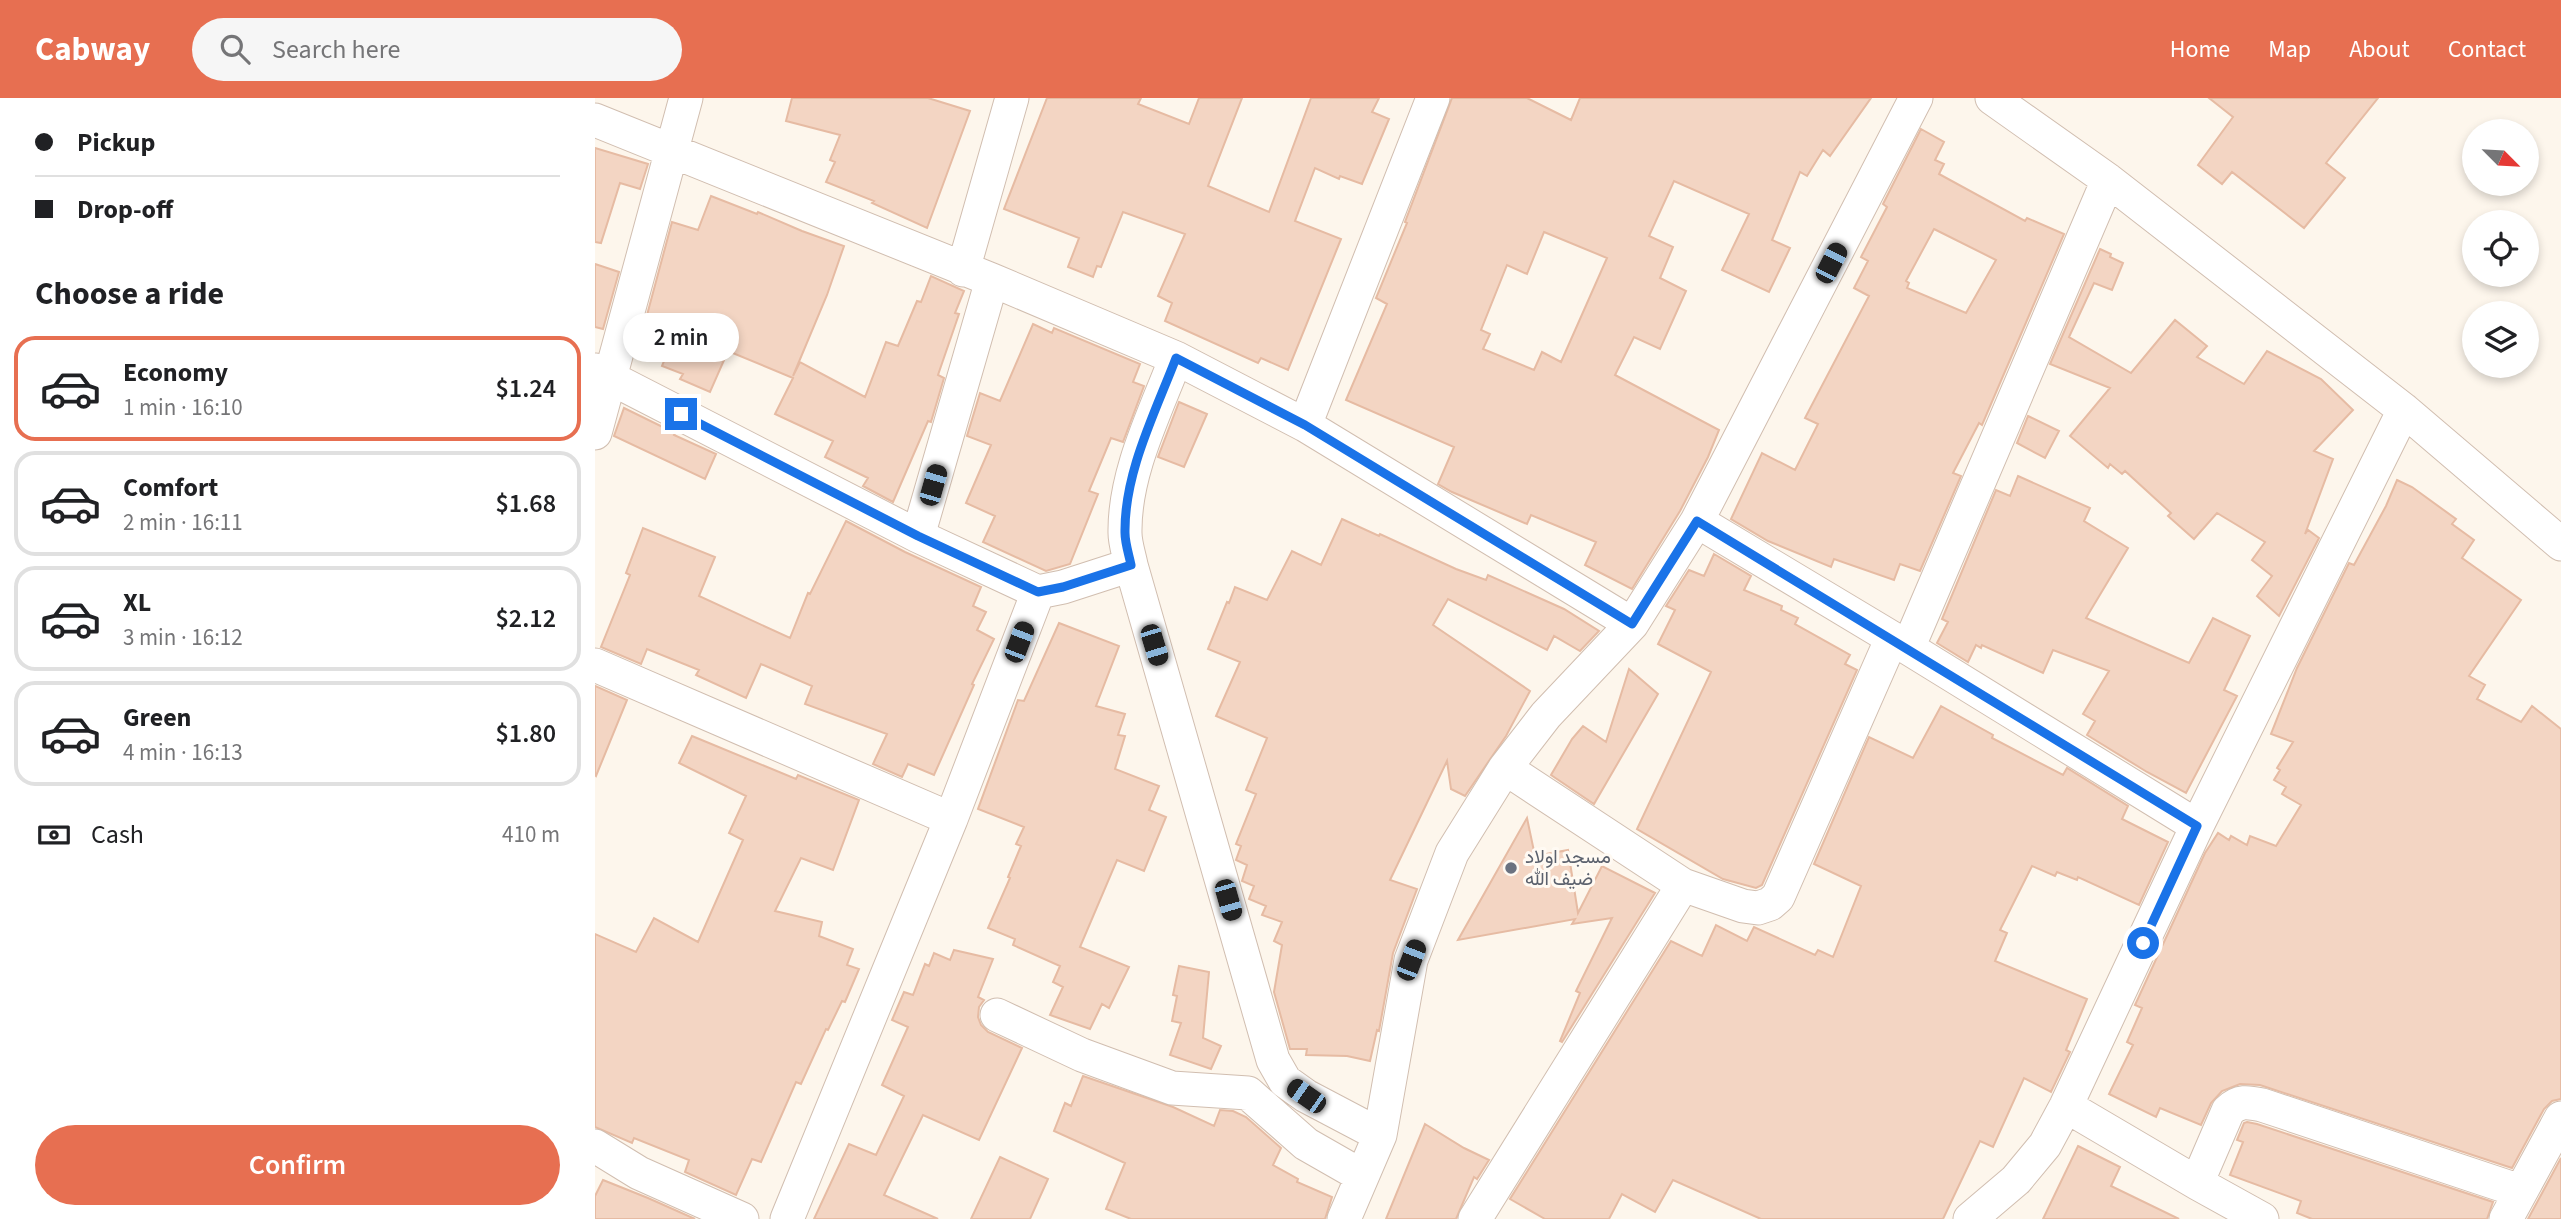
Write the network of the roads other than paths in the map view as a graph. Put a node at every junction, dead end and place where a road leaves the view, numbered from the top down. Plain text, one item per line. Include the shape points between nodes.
1 (686, 98) edge
2 (1012, 98) edge
3 (1433, 98) edge
4 (1916, 98) edge
5 (1992, 98) edge
6 (595, 120) edge
7 (672, 152) junction
8 (2108, 180) junction
9 (977, 274) junction
10 (1176, 358) junction
11 (603, 374) edge
12 (2404, 410) junction
13 (1305, 425) junction
14 (595, 433) edge
15 (1697, 521) junction
16 (918, 536) junction
17 (2561, 544) edge
18 (1131, 565) junction
19 (1038, 592) junction
20 (1632, 624) junction
21 (1900, 643) junction
22 (595, 665) edge
23 (1505, 768) junction
24 (951, 819) junction
25 (2197, 826) junction
26 (1683, 885) junction
27 (997, 1015) dead end
28 (2066, 1106) junction
29 (2561, 1118) edge
30 (1380, 1135) junction
31 (595, 1146) edge
32 (1362, 1176) junction
33 (2196, 1183) junction
34 (2513, 1205) edge
35 (742, 1219) edge
36 (787, 1219) edge
37 (1344, 1219) edge
38 (1475, 1219) edge
39 (1970, 1219) edge
40 (2262, 1219) edge

1 - 7 street
2 - 9 street
3 - 13 street
4 - 15 street
5 - 8 street
6 - 7 street
7 - 9 street
7 - 11 street
8 - 12 street
8 - 21 street
9 - 10 street
9 - 16 street
10 - 13 street
10 - 18 street via 1127,500 1125,535
11 - 14 street
11 - 16 street
12 - 17 street
12 - 25 street
13 - 20 street
15 - 20 street
15 - 21 street
16 - 19 street
18 - 19 street
18 - 30 street via 1273,1060 1285,1081 1306,1096
19 - 24 street
20 - 23 street via 1546,715
21 - 25 street
21 - 26 street via 1778,897 1758,908
22 - 24 street
23 - 26 street
23 - 30 street via 1452,853 1411,960
24 - 36 street
25 - 28 street
26 - 38 street
27 - 32 street via 1083,1055 1172,1088 1248,1093 1306,1144
28 - 33 street
28 - 39 street via 2045,1145 2015,1180
29 - 34 street
30 - 32 street
31 - 35 street via 639,1173
32 - 37 street
33 - 34 street via 2228,1111 2245,1102
33 - 40 street

